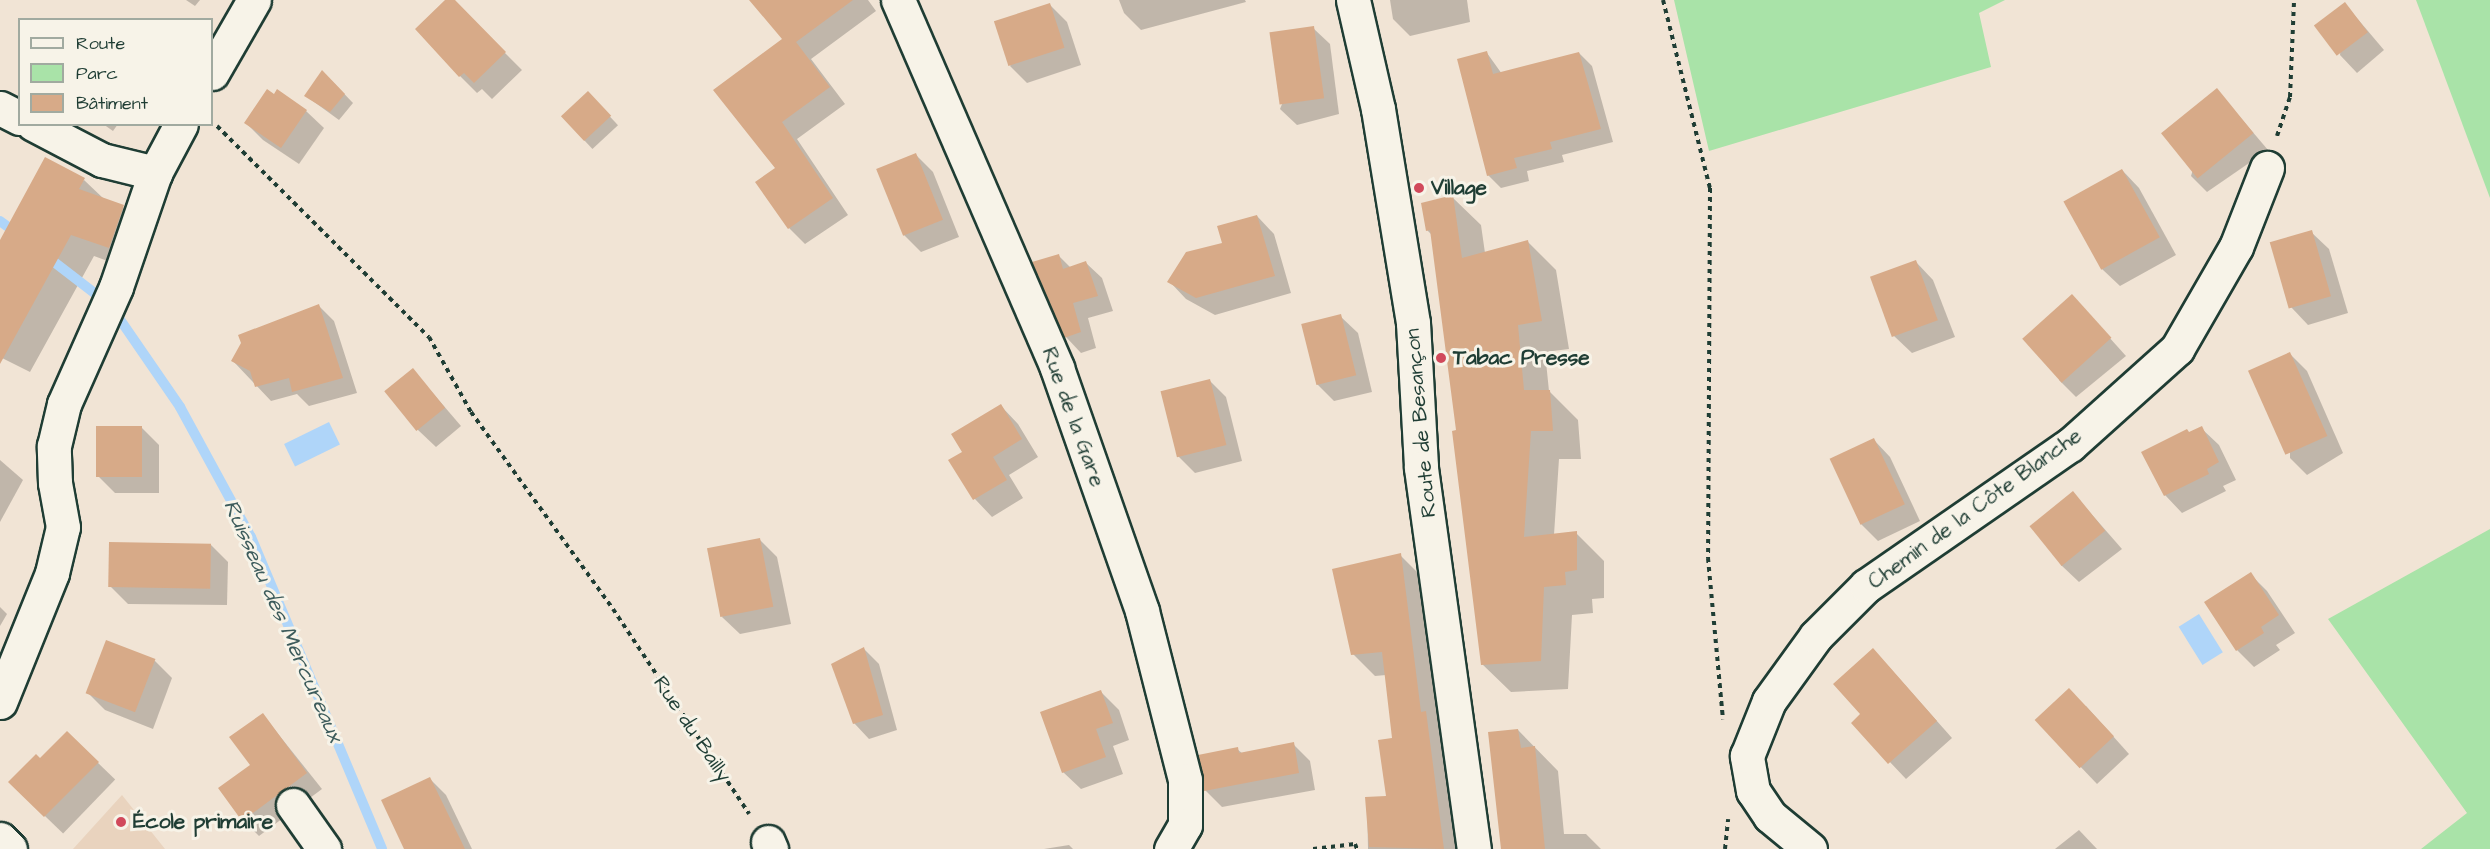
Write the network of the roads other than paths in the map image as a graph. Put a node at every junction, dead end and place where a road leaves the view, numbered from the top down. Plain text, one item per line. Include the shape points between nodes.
1 (254, 0) edge
2 (898, 0) edge
3 (1353, 0) edge
4 (213, 71) edge
5 (0, 108) edge
6 (18, 117) edge
7 (37, 126) edge
8 (181, 126) edge
9 (2267, 168) road end
10 (155, 173) junction
11 (0, 702) edge
12 (293, 805) dead end
13 (0, 839) edge
14 (10, 849) edge
15 (324, 849) edge
16 (1172, 849) edge
17 (1474, 849) edge
18 (1810, 849) edge

1 - 4 street
2 - 16 street, Rue de la Gare via 1057,368 1142,610 1185,780 1185,825
3 - 17 street, Route de Besançon via 1378,109 1413,323 1420,468
5 - 6 street
7 - 10 street via 102,160
8 - 10 street
9 - 18 street, Chemin de la Côte Blanche via 2236,247 2177,349 2070,445 1866,586 1816,636 1769,701 1747,756 1753,791 1770,816
10 - 11 street via 116,287 64,404 54,446 55,483 63,526 52,573
12 - 15 street
13 - 14 street

